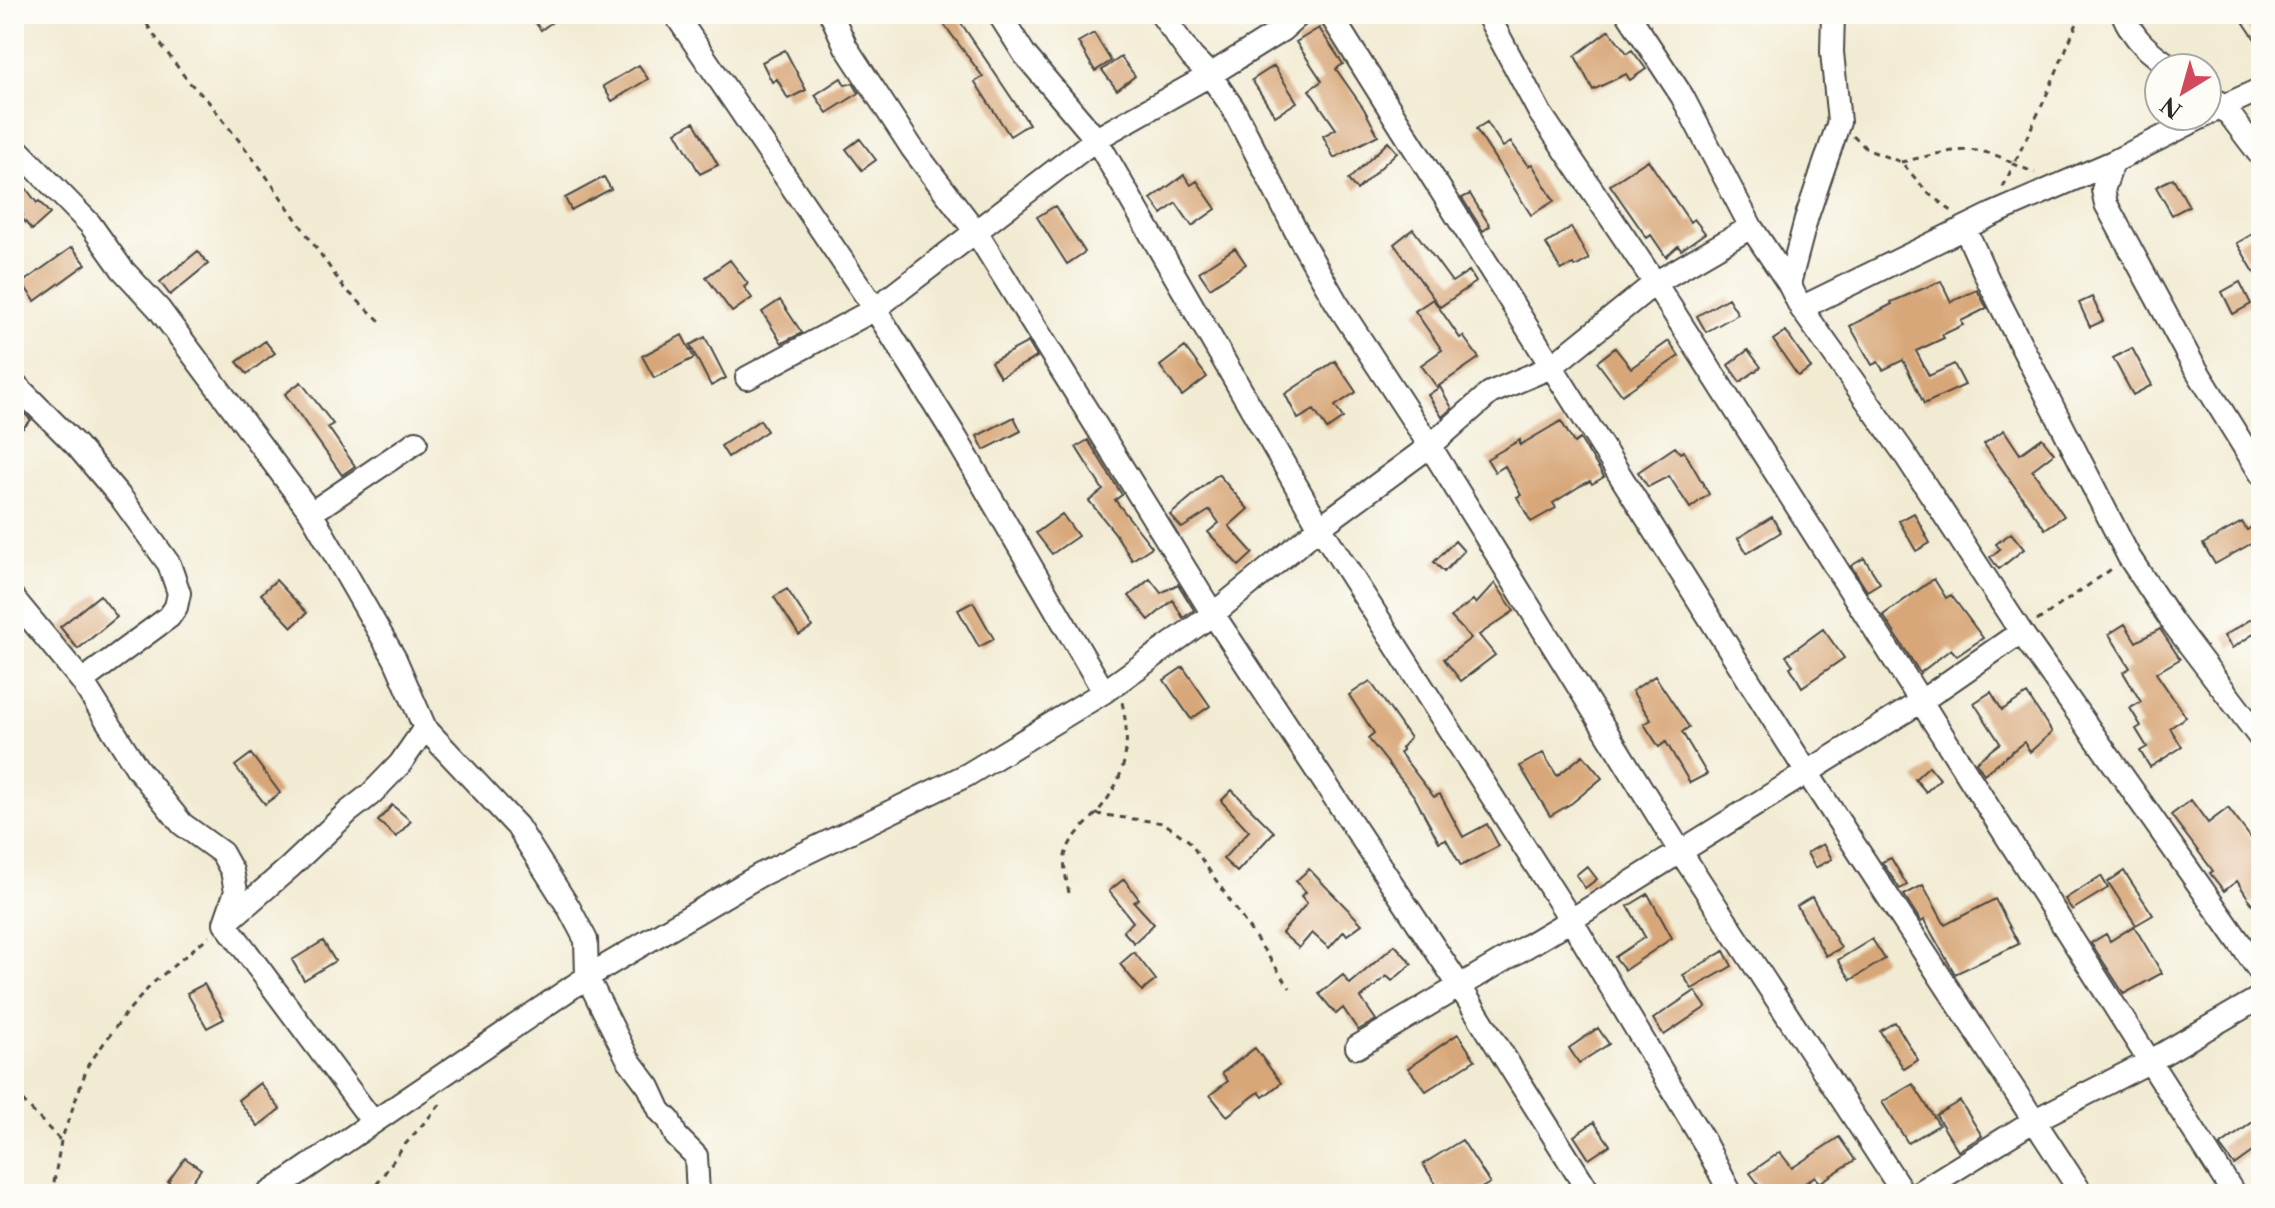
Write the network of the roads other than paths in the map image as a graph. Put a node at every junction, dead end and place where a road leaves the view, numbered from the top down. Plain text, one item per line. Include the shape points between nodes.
1 (675, 14) edge
2 (831, 14) edge
3 (999, 14) edge
4 (1161, 14) edge
5 (1300, 14) edge
6 (1330, 14) edge
7 (1487, 14) edge
8 (1628, 14) edge
9 (1833, 14) edge
10 (2123, 14) edge
11 (2151, 52) edge
12 (1210, 75) junction
13 (2261, 89) edge
14 (2223, 103) edge
15 (2223, 120) edge
16 (2167, 132) edge
17 (1096, 139) junction
18 (14, 146) edge
19 (2261, 156) edge
20 (2113, 162) junction
21 (1751, 227) junction
22 (1965, 228) junction
23 (976, 232) junction
24 (1655, 283) junction
25 (1789, 284) junction
26 (1801, 308) junction
27 (875, 309) junction
28 (1551, 367) junction
29 (747, 378) dead end
30 (14, 383) edge
31 (416, 442) dead end
32 (1430, 446) junction
33 (2261, 474) edge
34 (311, 513) junction
35 (1320, 527) junction
36 (14, 599) edge
37 (1213, 614) junction
38 (2021, 632) junction
39 (82, 681) junction
40 (1110, 687) junction
41 (1920, 702) junction
42 (425, 728) junction
43 (2261, 739) edge
44 (1806, 771) junction
45 (1680, 851) junction
46 (1571, 920) junction
47 (225, 923) junction
48 (2261, 973) edge
49 (587, 977) junction
50 (1459, 985) junction
51 (2261, 997) edge
52 (1357, 1047) dead end
53 (2149, 1062) junction
54 (2033, 1121) junction
55 (373, 1122) junction
56 (268, 1194) edge
57 (698, 1194) edge
58 (1590, 1194) edge
59 (1731, 1194) edge
60 (1904, 1194) edge
61 (1916, 1194) edge
62 (2082, 1194) edge
63 (2234, 1194) edge

1 - 27 street
2 - 23 street via 846,47 912,148
3 - 17 street via 1025,55
4 - 12 street
5 - 12 street
6 - 28 street
7 - 24 street via 1540,113
8 - 21 street via 1682,96
9 - 25 street via 1839,122
10 - 11 street via 2131,32
12 - 17 street
12 - 32 street via 1233,108 1336,302
13 - 14 street
15 - 19 street
16 - 20 street
17 - 23 street
17 - 35 street
18 - 34 street via 90,224 159,309
20 - 22 street
20 - 33 street via 2103,190 2106,204 2191,361
21 - 24 street
21 - 25 street
22 - 26 street
22 - 43 street via 2129,557
23 - 27 street
23 - 37 street
24 - 28 street
24 - 41 street
25 - 26 street
26 - 38 street
27 - 29 street
27 - 40 street
28 - 32 street via 1490,393
28 - 44 street
30 - 39 street via 122,499 169,564 179,593 169,617
31 - 34 street
32 - 35 street
32 - 45 street
34 - 42 street via 395,659
35 - 37 street
35 - 46 street
36 - 39 street
37 - 40 street
37 - 50 street
38 - 41 street
38 - 48 street
39 - 47 street via 137,768 182,824 222,853 236,891
40 - 49 street via 967,775 760,875
41 - 44 street
41 - 53 street
42 - 47 street via 371,794
42 - 49 street via 517,826 545,869 586,940
44 - 45 street
44 - 54 street
45 - 46 street
45 - 60 street
46 - 50 street
46 - 59 street
47 - 55 street
49 - 55 street
49 - 57 street via 628,1059 676,1136 696,1156
50 - 52 street
50 - 58 street
51 - 53 street
53 - 54 street
53 - 63 street
54 - 61 street
54 - 62 street
55 - 56 street

